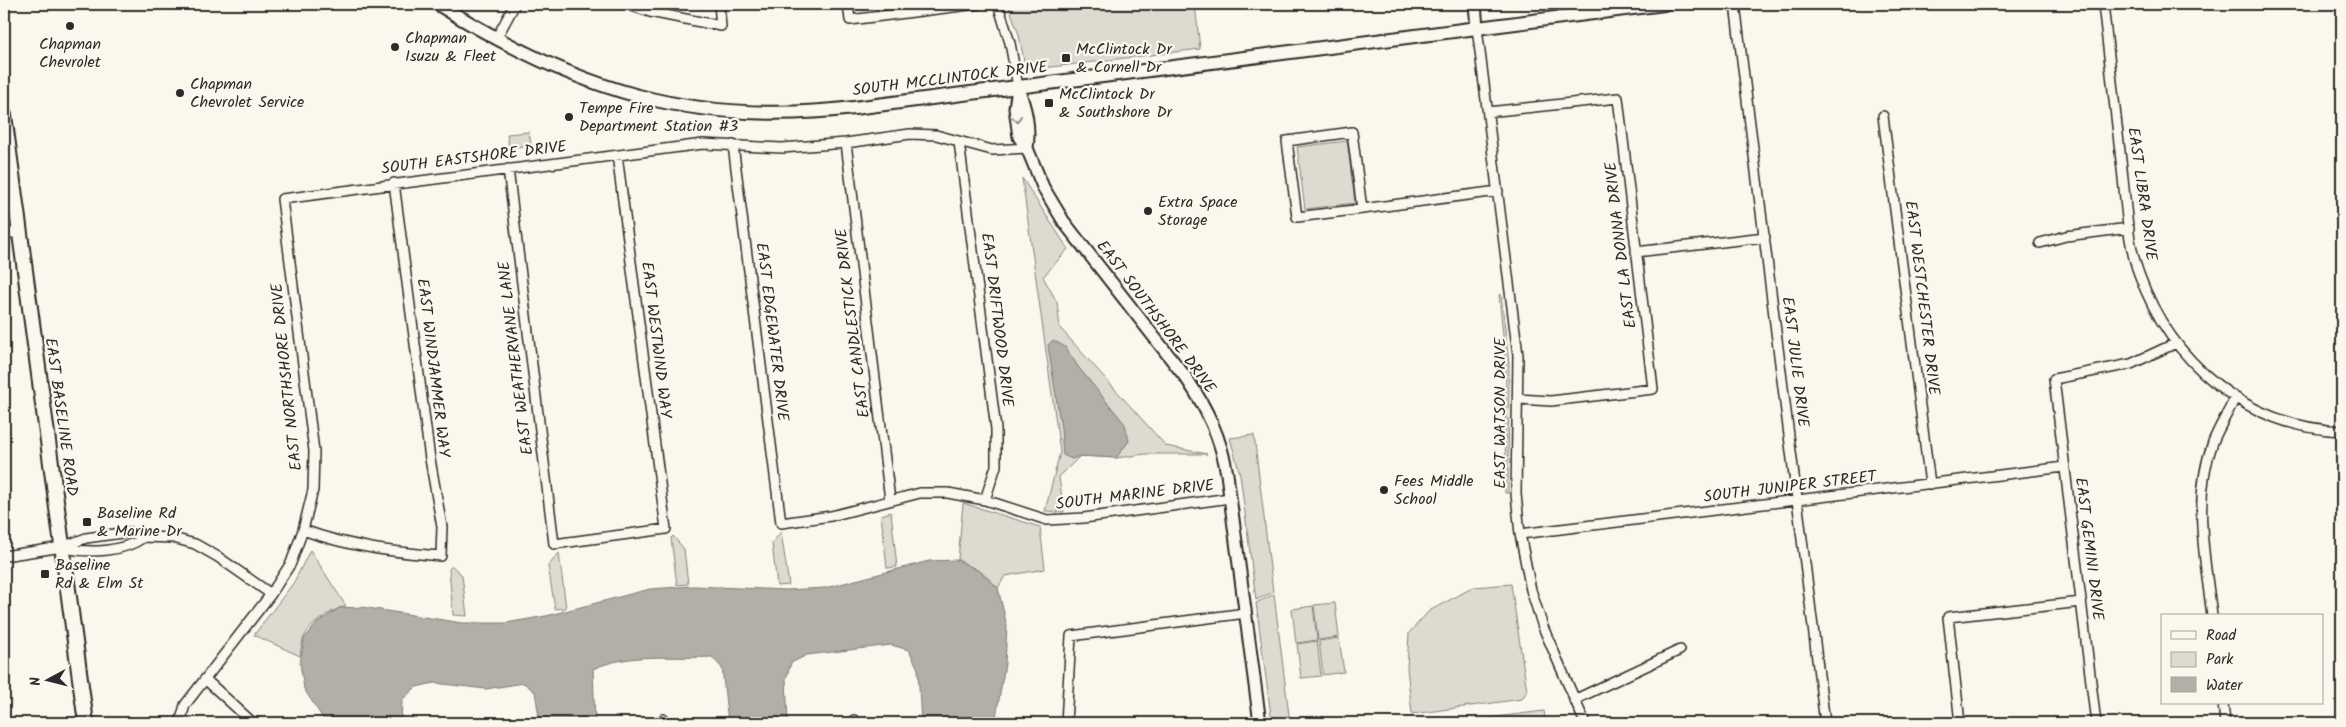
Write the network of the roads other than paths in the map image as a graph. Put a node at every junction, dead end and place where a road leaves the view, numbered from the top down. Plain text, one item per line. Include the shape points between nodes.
1 (438, 4) edge
2 (515, 4) edge
3 (626, 4) edge
4 (719, 4) edge
5 (848, 4) edge
6 (977, 4) edge
7 (998, 4) edge
8 (1474, 4) edge
9 (1664, 4) edge
10 (1735, 4) edge
11 (2103, 4) edge
12 (1477, 28) junction
13 (496, 39) junction
14 (1018, 87) junction
15 (1488, 112) junction
16 (4, 115) edge
17 (1884, 116) dead end
18 (959, 142) junction
19 (846, 143) junction
20 (733, 145) junction
21 (1027, 148) junction
22 (617, 155) junction
23 (508, 169) junction
24 (394, 183) junction
25 (1498, 191) junction
26 (282, 199) joint
27 (1362, 209) junction
28 (2129, 228) junction
29 (18, 232) junction
30 (4, 234) edge
31 (1765, 237) junction
32 (2040, 243) dead end
33 (1636, 252) junction
34 (2176, 343) junction
35 (2235, 398) junction
36 (1518, 399) junction
37 (2342, 430) edge
38 (2064, 467) junction
39 (1930, 484) junction
40 (1230, 498) junction
41 (890, 500) junction
42 (984, 500) junction
43 (1797, 501) junction
44 (781, 523) joint
45 (304, 530) junction
46 (1520, 534) junction
47 (144, 537) junction
48 (554, 544) joint
49 (62, 547) junction
50 (4, 556) edge
51 (271, 594) junction
52 (2081, 602) junction
53 (1246, 613) junction
54 (2212, 614) edge
55 (1680, 650) dead end
56 (205, 680) junction
57 (1574, 700) junction
58 (2223, 704) edge
59 (1260, 722) edge
60 (86, 723) edge
61 (180, 723) edge
62 (253, 723) edge
63 (1066, 723) edge
64 (1247, 723) edge
65 (1585, 723) edge
66 (1825, 723) edge
67 (1960, 723) edge
68 (2096, 723) edge
69 (2225, 723) edge

1 - 13 main road, SOUTH MCCLINTOCK DRIVE
2 - 13 street
3 - 4 street via 721,26
5 - 6 street via 850,20
7 - 14 street via 1010,43
8 - 12 street, EAST WATSON DRIVE
9 - 12 main road, SOUTH MCCLINTOCK DRIVE
10 - 31 street, EAST JULIE DRIVE
11 - 28 street, EAST LIBRA DRIVE
12 - 14 main road, SOUTH MCCLINTOCK DRIVE
12 - 15 street, EAST WATSON DRIVE
13 - 14 main road, SOUTH MCCLINTOCK DRIVE via 552,67 598,84 666,103 731,112 813,112
14 - 21 street, EAST SOUTHSHORE DRIVE via 1015,108 1019,137
15 - 25 street, EAST WATSON DRIVE
15 - 33 street, EAST LA DONNA DRIVE via 1618,98
16 - 29 main road, EAST BASELINE ROAD
17 - 39 street, EAST WESTCHESTER DRIVE
18 - 19 street, SOUTH EASTSHORE DRIVE via 936,135 910,134
18 - 21 street, SOUTH EASTSHORE DRIVE via 992,150
18 - 42 street, EAST DRIFTWOOD DRIVE via 996,429 996,466
19 - 20 street, SOUTH EASTSHORE DRIVE via 782,148
19 - 41 street, EAST CANDLESTICK DRIVE
20 - 22 street, SOUTH EASTSHORE DRIVE via 704,144
20 - 44 street, EAST EDGEWATER DRIVE
21 - 40 street, EAST SOUTHSHORE DRIVE via 1043,187 1064,222 1199,397 1222,448
22 - 23 street, SOUTH EASTSHORE DRIVE
22 - 48 street, EAST WESTWIND WAY via 666,529
23 - 24 street, SOUTH EASTSHORE DRIVE
23 - 48 street, EAST WEATHERVANE LANE
24 - 26 street, SOUTH EASTSHORE DRIVE
24 - 45 street, EAST WINDJAMMER WAY via 430,460 442,527 442,556 376,550 337,542
25 - 27 street
25 - 36 street, EAST WATSON DRIVE via 1515,328
26 - 45 street, EAST NORTHSHORE DRIVE via 314,451 313,490
27 - 27 street via 1352,132 1287,141 1297,217
28 - 32 street via 2066,236
28 - 34 street, EAST LIBRA DRIVE via 2138,272 2154,310
29 - 30 street
29 - 49 main road, EAST BASELINE ROAD
31 - 33 street
31 - 43 street, EAST JULIE DRIVE
33 - 36 street, EAST LA DONNA DRIVE via 1653,389 1551,401
34 - 35 street, EAST LIBRA DRIVE via 2204,374
34 - 38 street, EAST GEMINI DRIVE via 2132,364 2054,378
35 - 37 street via 2275,417 2308,426
35 - 54 street via 2213,442 2200,498 2200,523
36 - 46 street, EAST WATSON DRIVE via 1516,494
38 - 39 street, SOUTH JUNIPER STREET
38 - 52 street, EAST GEMINI DRIVE
39 - 43 street, SOUTH JUNIPER STREET
40 - 42 street, SOUTH MARINE DRIVE via 1047,520
40 - 53 street, EAST SOUTHSHORE DRIVE
41 - 42 street, SOUTH MARINE DRIVE via 920,493 948,493
41 - 44 street, SOUTH MARINE DRIVE via 831,516
43 - 46 street, SOUTH JUNIPER STREET
43 - 66 street, EAST JULIE DRIVE
45 - 51 street, EAST NORTHSHORE DRIVE via 291,563
46 - 57 street, EAST WATSON DRIVE via 1531,590 1543,628
47 - 49 street via 129,532 86,538
47 - 49 street via 132,545 85,552
47 - 51 street via 173,538 194,544
49 - 50 street
49 - 60 main road, EAST BASELINE ROAD
51 - 56 street, EAST NORTHSHORE DRIVE
52 - 67 street via 1948,618
52 - 68 street, EAST GEMINI DRIVE
53 - 59 street, EAST SOUTHSHORE DRIVE
53 - 63 street via 1071,636
55 - 57 street
56 - 61 street, EAST NORTHSHORE DRIVE via 185,705
56 - 62 street
57 - 65 street, EAST WATSON DRIVE
58 - 69 street
59 - 64 street

